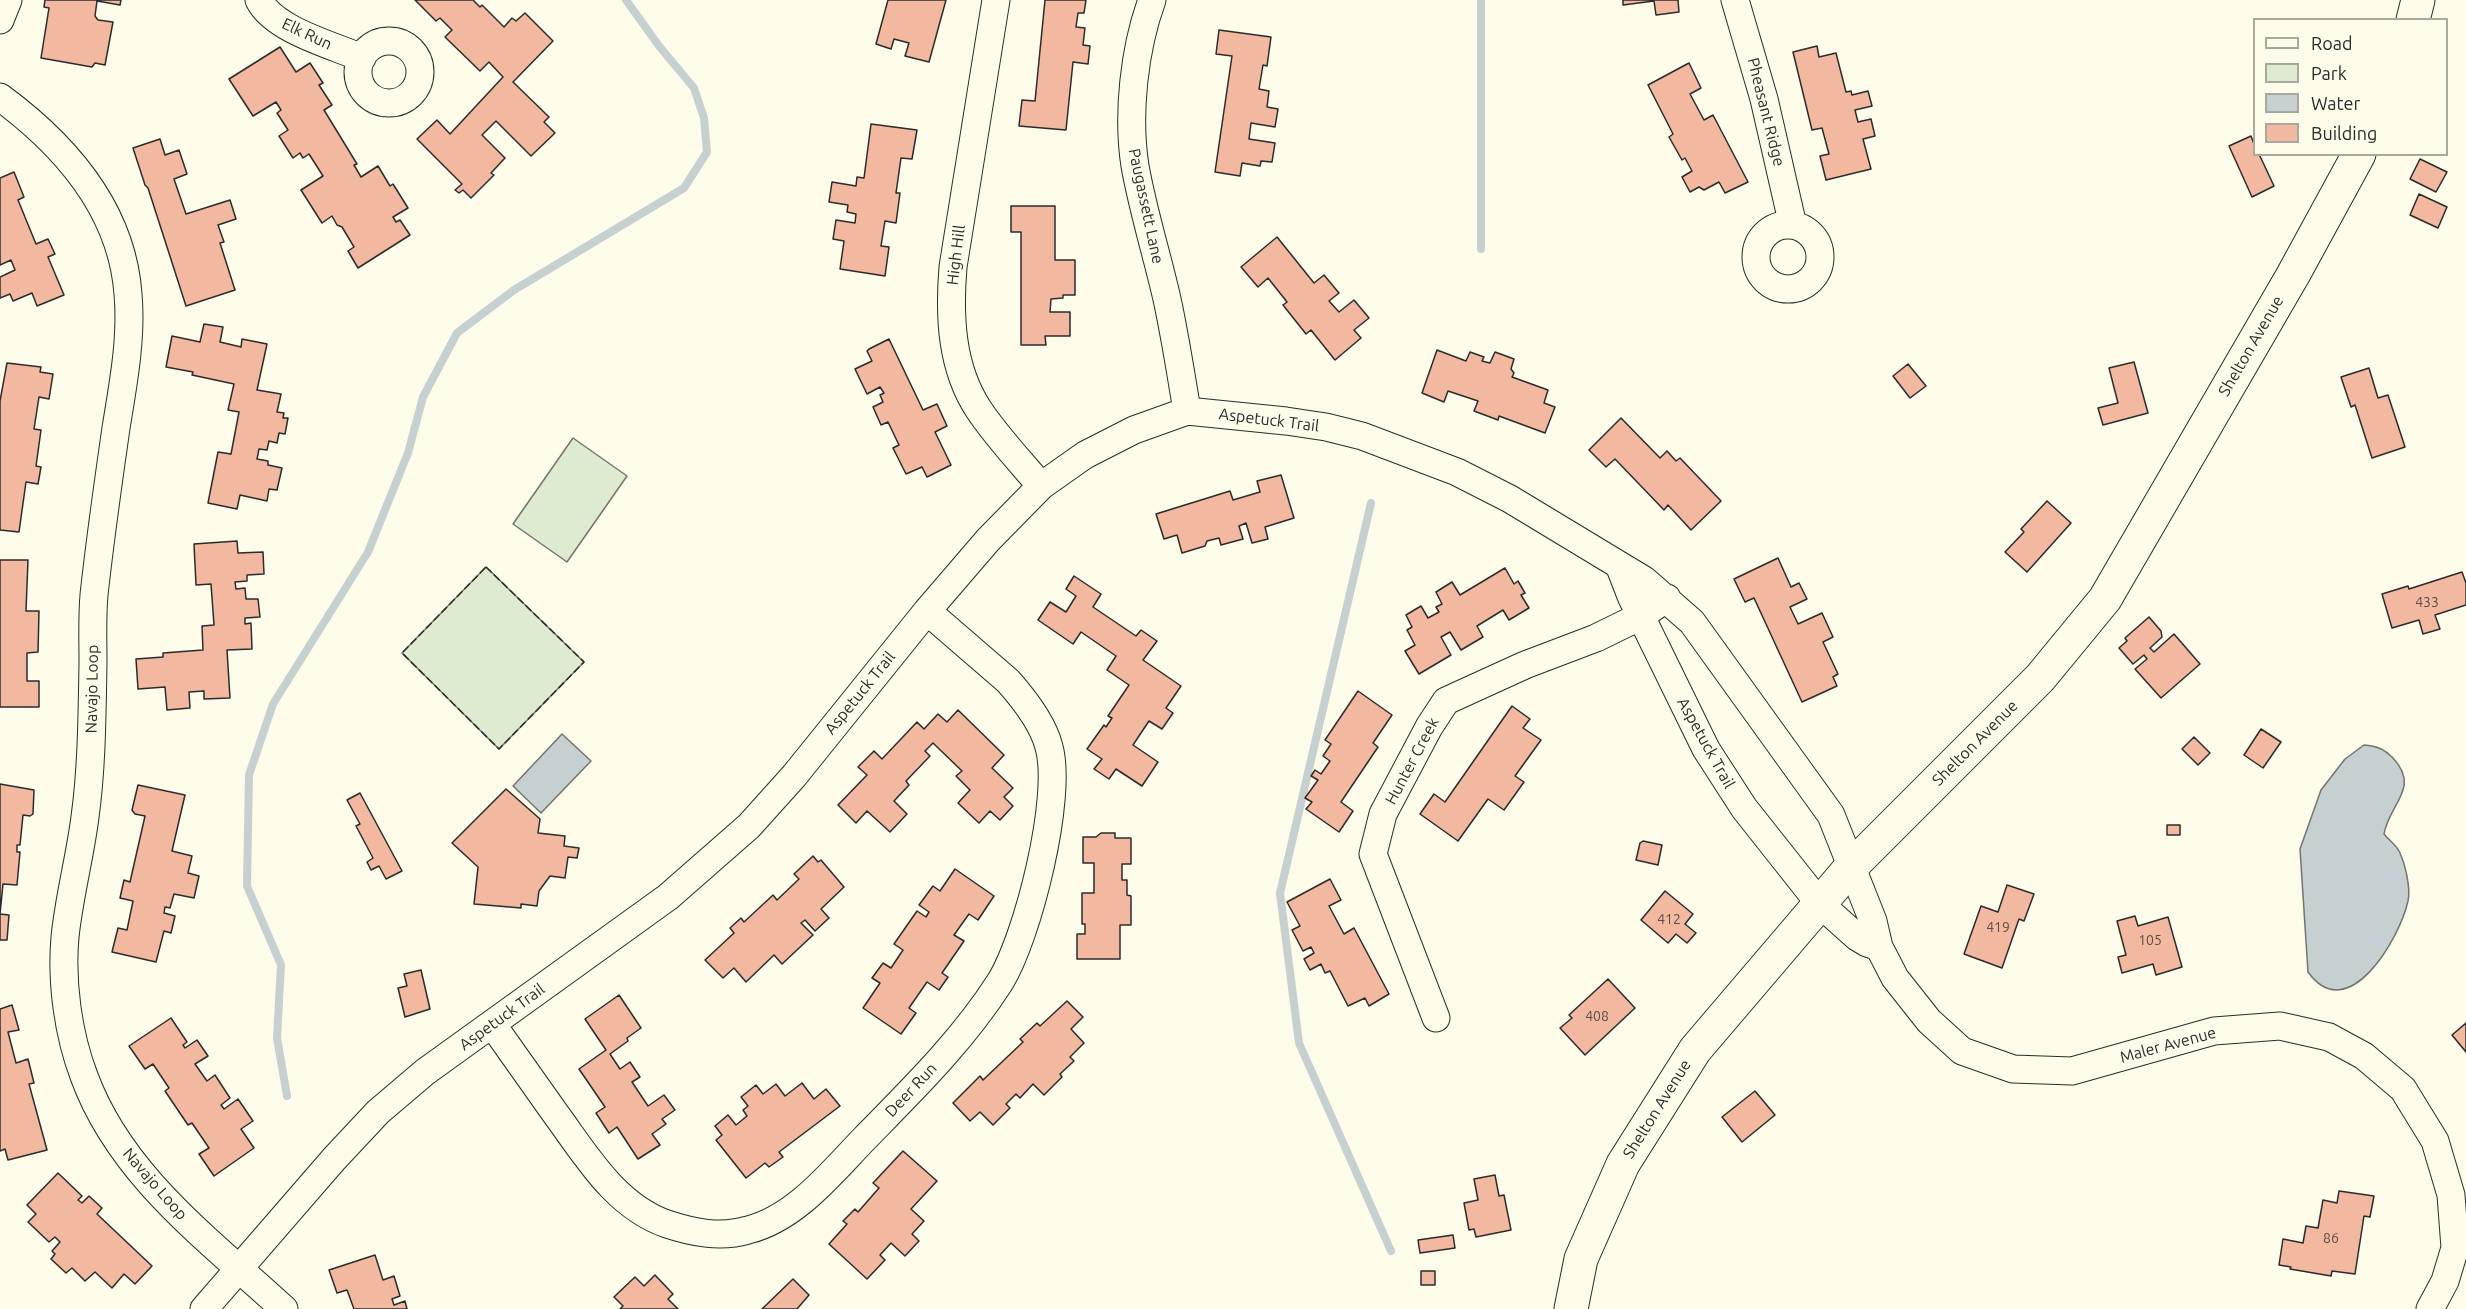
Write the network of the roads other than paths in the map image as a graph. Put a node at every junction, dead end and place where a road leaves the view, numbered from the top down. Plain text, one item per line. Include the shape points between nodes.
1 (8, 0) edge
2 (259, 0) edge
3 (996, 0) edge
4 (1152, 0) edge
5 (1735, 0) edge
6 (2418, 0) edge
7 (2414, 18) edge
8 (0, 20) edge
9 (362, 58) dead end
10 (0, 98) edge
11 (2358, 156) edge
12 (1791, 225) dead end
13 (1187, 411) junction
14 (1041, 486) junction
15 (1619, 566) junction
16 (1667, 598) junction
17 (927, 611) junction
18 (1641, 616) junction
19 (1851, 867) junction
20 (1820, 904) junction
21 (1879, 947) junction
22 (1436, 1018) dead end
23 (492, 1024) junction
24 (239, 1268) junction
25 (204, 1309) edge
26 (284, 1309) edge
27 (1571, 1309) edge
28 (2430, 1309) edge

1 - 8 street
2 - 9 street, Elk Run via 267,12 292,29
3 - 14 street, High Hill via 950,305 958,363 967,388 978,409
4 - 13 street, Paugassett Lane via 1141,40 1131,116 1135,164 1167,297
5 - 12 street, Pheasant Ridge via 1764,99
6 - 7 main road
10 - 24 street, Navajo Loop via 43,132 84,177 114,236 128,293 126,358 93,601 92,741 85,816 65,939 66,995 74,1047 105,1121 133,1164 182,1217
11 - 19 main road, Shelton Avenue via 2105,599 2040,678
13 - 14 street, Aspetuck Trail via 1134,430 1085,455
13 - 15 street, Aspetuck Trail via 1286,421 1362,436 1457,472
14 - 17 street, Aspetuck Trail
15 - 16 street, Aspetuck Trail
15 - 18 street, Aspetuck Trail
16 - 18 street, Hunter Creek
16 - 19 street, Aspetuck Trail via 1692,622 1831,815
17 - 23 street, Aspetuck Trail via 749,826 668,897
17 - 23 street, Deer Run via 1020,694 1049,745 1053,767 1049,817 1037,882 1020,940 1002,980 928,1074 826,1178 786,1212 750,1230 711,1235 666,1224 626,1201 598,1172
18 - 20 street, Aspetuck Trail via 1718,770 1750,817
18 - 22 street, Hunter Creek via 1446,701 1383,814 1373,854
19 - 20 main road, Shelton Avenue
19 - 21 street, Maler Avenue
20 - 21 street via 1857,937
20 - 27 main road, Shelton Avenue via 1695,1050 1623,1164 1581,1259
21 - 28 street, Maler Avenue via 1895,978 1929,1021 1962,1051 2013,1069 2072,1071 2214,1031 2280,1026 2329,1037 2364,1056 2403,1089 2434,1141 2451,1195 2454,1248 2445,1281
23 - 24 street, Aspetuck Trail via 378,1112
24 - 25 street, Aspetuck Trail
24 - 26 street, Navajo Loop

